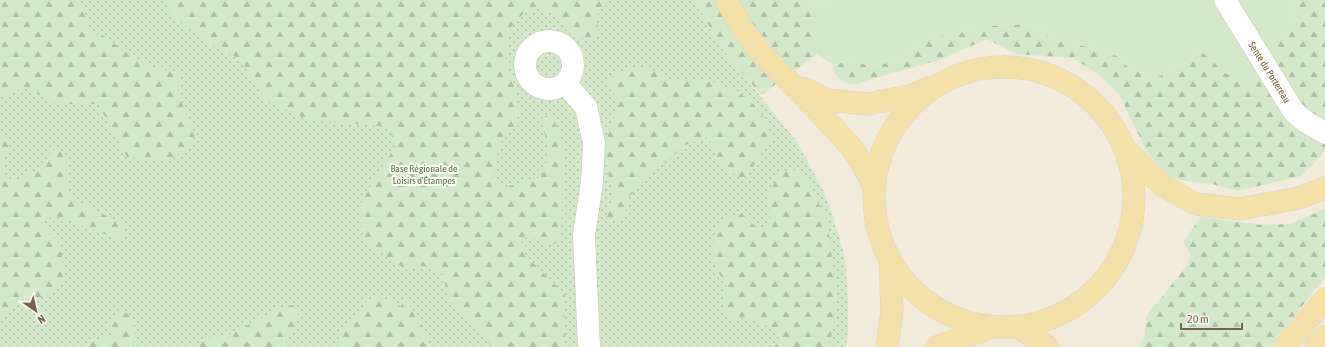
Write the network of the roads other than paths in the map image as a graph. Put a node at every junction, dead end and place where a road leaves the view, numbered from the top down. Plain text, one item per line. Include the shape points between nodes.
1 (726, 0) edge
2 (1225, 0) edge
3 (943, 82) junction
4 (565, 83) dead end
5 (792, 83) junction
6 (1325, 133) edge
7 (1124, 148) junction
8 (1325, 188) edge
9 (874, 192) junction
10 (890, 259) junction
11 (1325, 299) edge
12 (995, 326) junction
13 (1017, 326) junction
14 (1325, 337) edge
15 (589, 347) edge
16 (887, 347) edge
17 (936, 347) edge
18 (1048, 347) edge
19 (1285, 347) edge
20 (1316, 347) edge

1 - 5 main road via 762,54
2 - 6 street, Sente du Portereau via 1294,112
3 - 5 main road via 909,96 867,104 828,100
3 - 7 main road via 982,69 1000,67 1038,71 1076,88 1099,108 1112,125
3 - 9 main road via 928,92 900,119 881,155
4 - 15 street via 586,107 594,143 592,182 584,235
5 - 9 main road via 852,148 872,181
7 - 8 main road via 1163,186 1196,204 1240,209 1299,198
7 - 13 main road via 1134,184 1134,205 1130,228 1112,270 1088,296 1072,307 1050,318
9 - 10 main road via 880,235
10 - 12 main road via 902,278 937,308 953,317
10 - 16 main road via 892,312
11 - 19 main road
12 - 13 main road
12 - 17 main road
13 - 18 main road
14 - 20 main road

